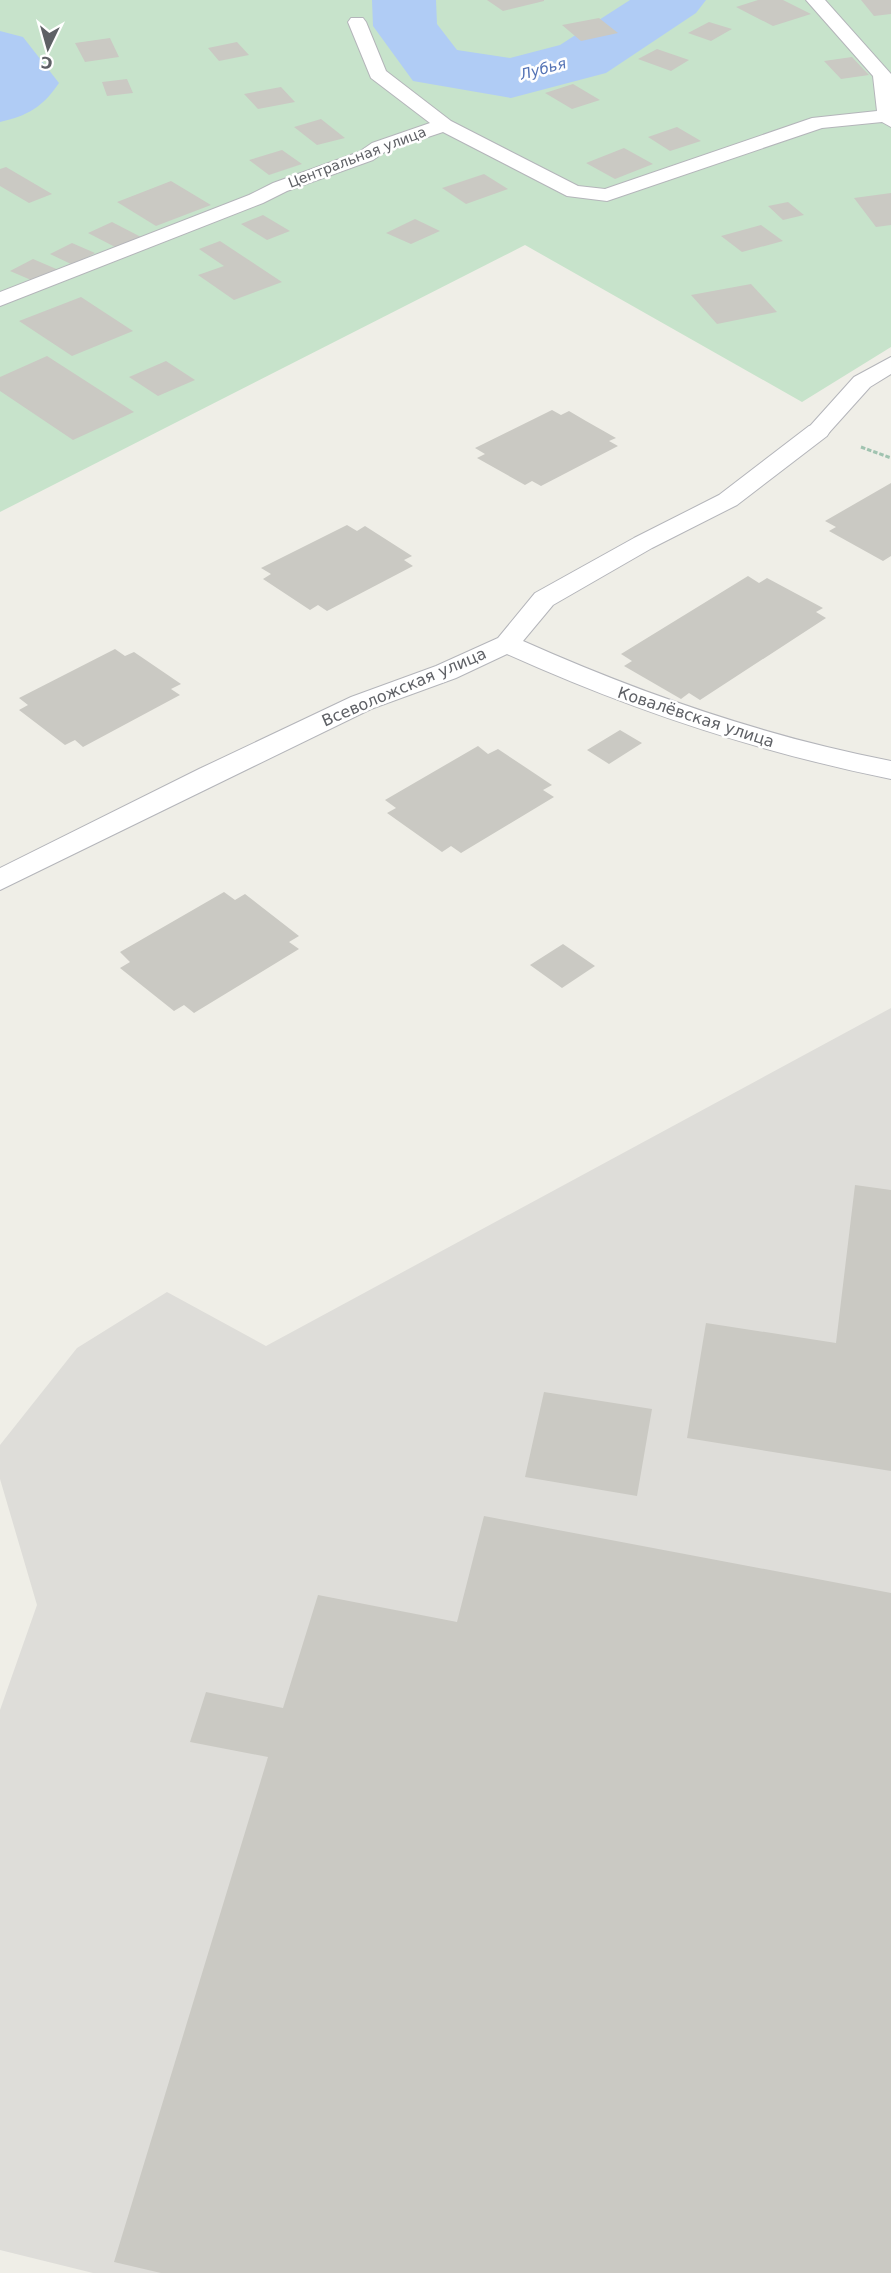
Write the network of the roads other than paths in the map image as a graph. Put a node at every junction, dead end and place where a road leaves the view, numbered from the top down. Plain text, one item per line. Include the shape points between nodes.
1 (815, 0) edge
2 (357, 22) dead end
3 (889, 118) edge
4 (444, 125) junction
5 (0, 300) edge
6 (891, 364) edge
7 (818, 431) joint
8 (507, 644) junction
9 (891, 770) edge
10 (0, 880) edge

1 - 3 lane via 882,75
2 - 4 lane via 378,74
3 - 4 lane, Центральная улица via 819,122 607,195 574,192
4 - 5 lane, Центральная улица via 379,147 366,156
6 - 7 lane, Всеволожская улица via 862,382
7 - 8 street, Всеволожская улица via 728,501 544,599
8 - 9 street, Ковалёвская улица via 643,703 833,760
8 - 10 street, Всеволожская улица via 446,672 361,703

